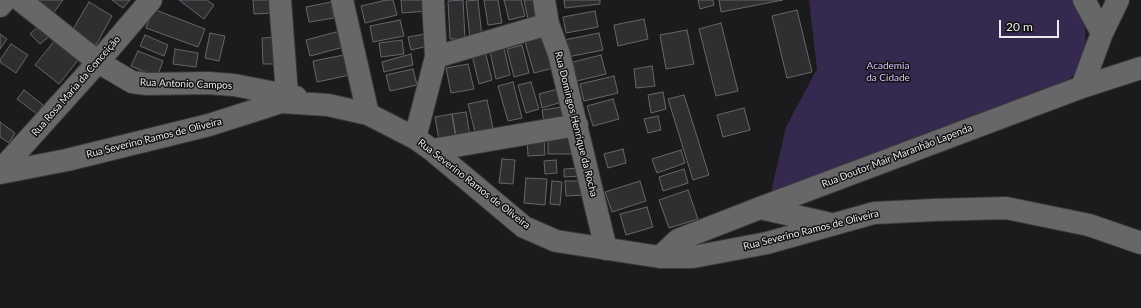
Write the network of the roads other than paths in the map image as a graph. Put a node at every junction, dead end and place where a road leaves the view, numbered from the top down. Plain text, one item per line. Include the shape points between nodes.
1 (5, 0) edge
2 (20, 0) edge
3 (151, 0) edge
4 (280, 0) edge
5 (342, 0) edge
6 (432, 0) edge
7 (544, 0) edge
8 (1084, 0) edge
9 (1118, 0) edge
10 (0, 6) edge
11 (548, 24) junction
12 (1102, 33) junction
13 (436, 57) junction
14 (98, 62) junction
15 (1141, 68) edge
16 (1082, 87) junction
17 (284, 98) junction
18 (368, 114) junction
19 (577, 126) junction
20 (424, 144) junction
21 (0, 172) edge
22 (760, 208) junction
23 (832, 225) junction
24 (1141, 243) edge
25 (606, 249) junction
26 (660, 257) junction

1 - 10 street
2 - 14 street, Rua Antonio Campos
3 - 14 street, Rua Rosa Maria da Conceição
4 - 17 street
5 - 18 street
6 - 13 street
7 - 11 street, Rua Domingos Henrique da Rocha
8 - 12 street
9 - 12 street
11 - 13 street
11 - 19 street, Rua Domingos Henrique da Rocha via 559,54
12 - 16 street
13 - 20 street
14 - 17 street, Rua Antonio Campos via 132,82 234,85
14 - 21 street, Rua Rosa Maria da Conceição
15 - 16 street, Rua Doutor Mair Maranhão Lapenda
16 - 22 street, Rua Doutor Mair Maranhão Lapenda
17 - 18 street, Rua Severino Ramos de Oliveira
17 - 21 street, Rua Severino Ramos de Oliveira via 194,128 67,160
18 - 20 street, Rua Severino Ramos de Oliveira
19 - 20 street
19 - 25 street, Rua Domingos Henrique da Rocha
20 - 25 street, Rua Severino Ramos de Oliveira via 524,227 556,241
22 - 23 street
22 - 26 street, Rua Doutor Mair Maranhão Lapenda via 678,240
23 - 24 street, Rua Severino Ramos de Oliveira via 874,212 1006,208 1089,225
23 - 26 street, Rua Severino Ramos de Oliveira via 767,243 693,257
25 - 26 street, Rua Severino Ramos de Oliveira

